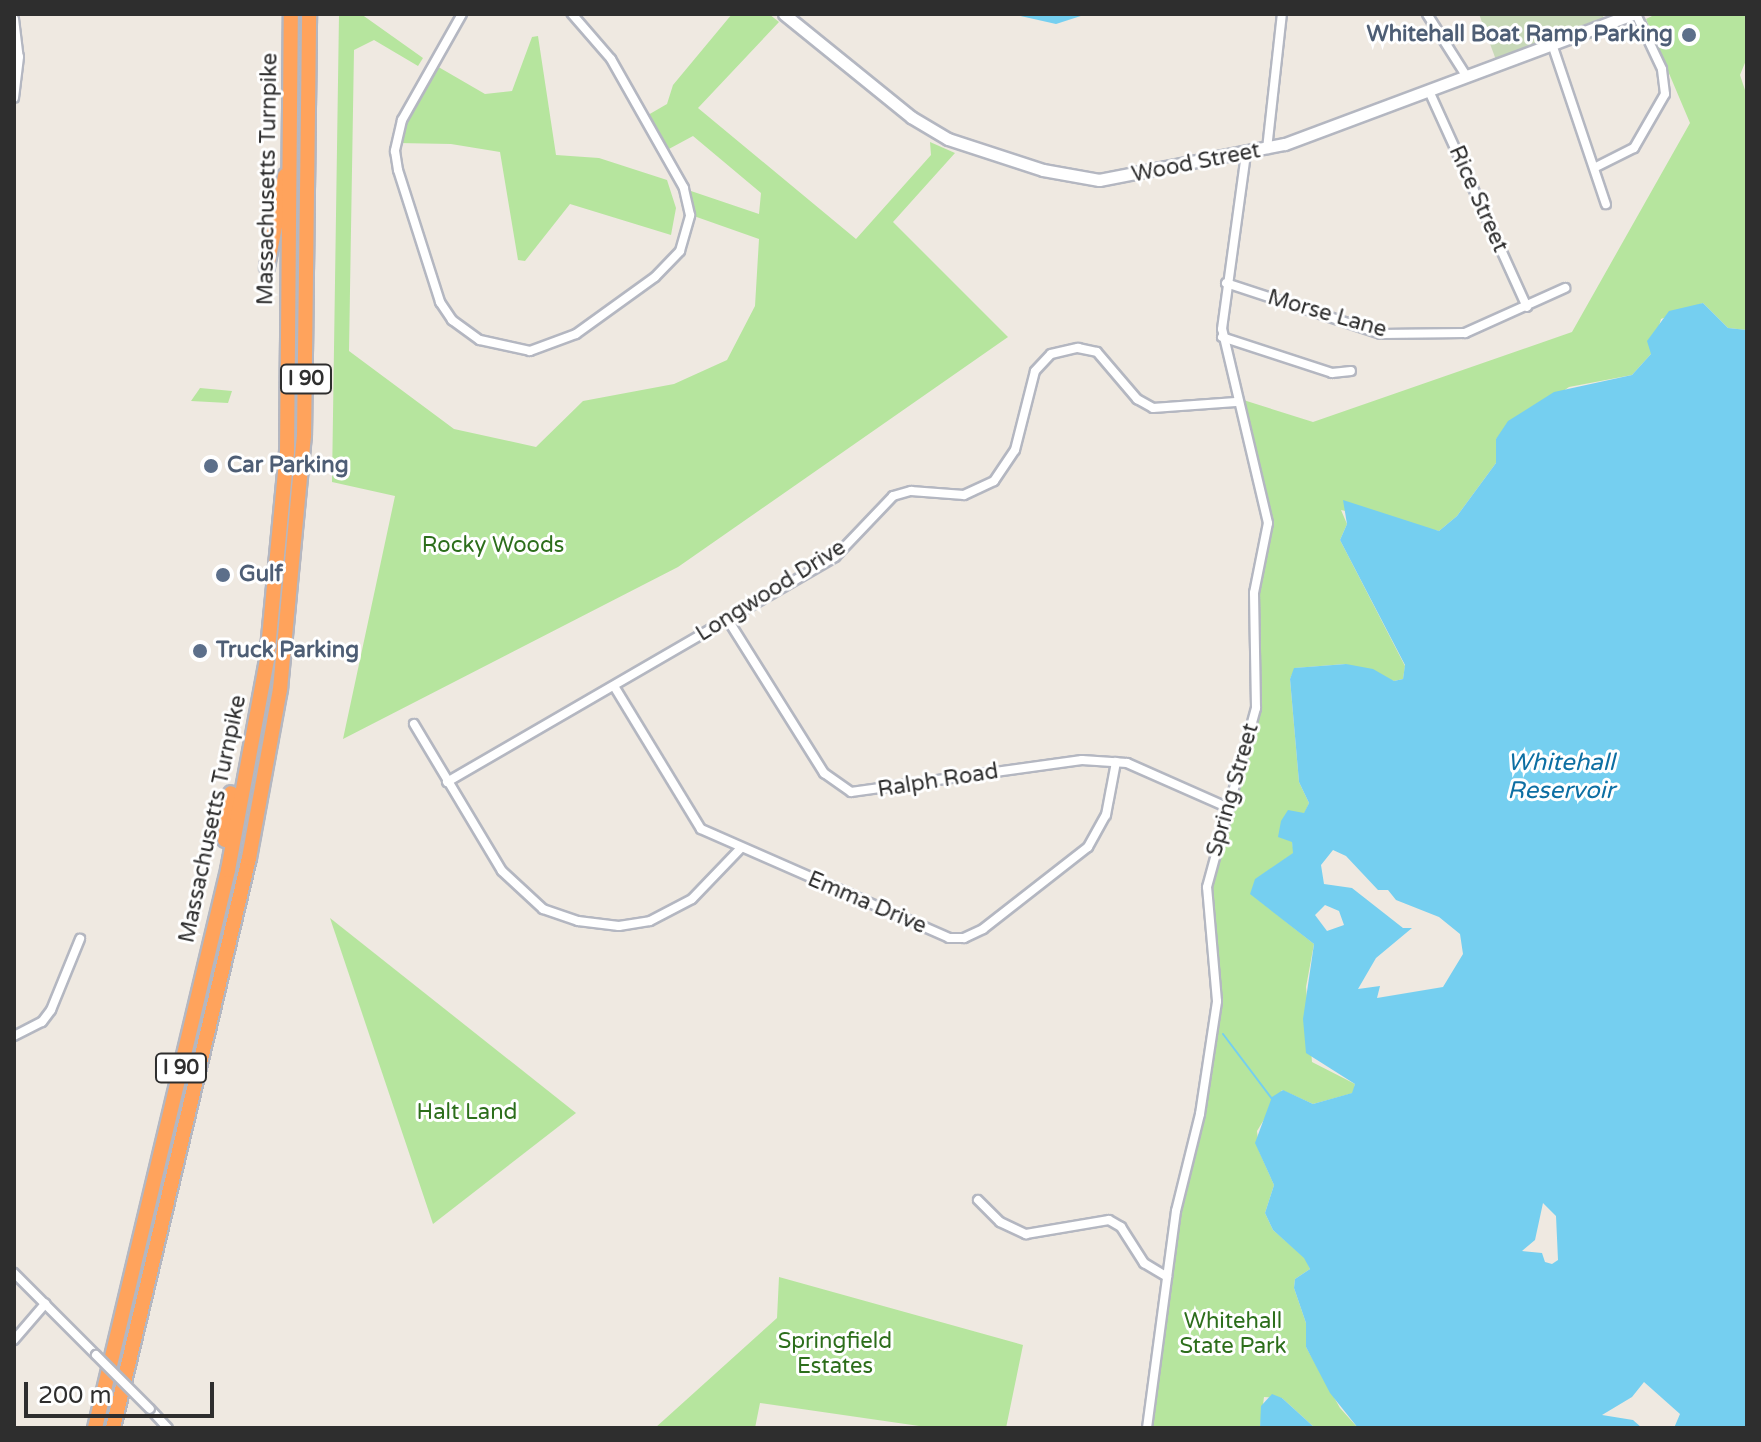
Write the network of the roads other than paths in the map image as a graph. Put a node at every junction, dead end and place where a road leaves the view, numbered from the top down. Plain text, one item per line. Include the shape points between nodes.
1 (291, 14) edge
2 (309, 14) edge
3 (462, 14) edge
4 (572, 14) edge
5 (784, 14) edge
6 (1282, 14) edge
7 (1427, 14) edge
8 (1634, 14) edge
9 (14, 19) edge
10 (1552, 44) junction
11 (1467, 77) junction
12 (1429, 91) junction
13 (14, 98) edge
14 (291, 149) junction
15 (1267, 149) junction
16 (1246, 154) junction
17 (1596, 167) junction
18 (1606, 204) dead end
19 (267, 267) dead end
20 (1226, 283) junction
21 (1565, 288) dead end
22 (1527, 307) junction
23 (1222, 337) junction
24 (1351, 371) dead end
25 (1236, 402) junction
26 (728, 620) junction
27 (614, 686) junction
28 (414, 724) dead end
29 (1116, 762) junction
30 (447, 782) junction
31 (231, 793) dead end
32 (1229, 808) junction
33 (740, 849) junction
34 (80, 939) dead end
35 (211, 942) junction
36 (14, 1036) edge
37 (978, 1200) dead end
38 (14, 1273) edge
39 (1167, 1277) junction
40 (45, 1304) junction
41 (14, 1340) edge
42 (95, 1428) edge
43 (113, 1428) edge
44 (168, 1428) edge
45 (1147, 1428) edge

1 - 14 highway, Massachusetts Turnpike / I 90
2 - 43 highway, Massachusetts Turnpike / I 90 via 304,436 282,674 249,858
3 - 4 street via 402,120 395,151 398,170 440,302 452,320 480,340 529,351 576,334 655,277 680,251 690,215 684,188 611,59
5 - 16 main road, Wood Street via 935,132 1043,170 1114,179
6 - 15 street
7 - 11 street
8 - 10 main road, Wood Street
8 - 17 street via 1662,69 1665,94 1634,148
9 - 13 street via 19,57
10 - 11 main road, Wood Street
10 - 17 street
11 - 12 main road, Wood Street
12 - 15 main road, Wood Street
12 - 22 street, Rice Street
14 - 19 highway
14 - 35 highway, Massachusetts Turnpike / I 90 via 281,525 254,744
15 - 16 main road, Wood Street
16 - 20 street, Spring Street
17 - 18 street
20 - 22 street, Morse Lane via 1381,334 1465,333
20 - 23 street, Spring Street
21 - 22 street, Morse Lane
23 - 24 street via 1332,373
23 - 25 street, Spring Street
25 - 26 street, Longwood Drive via 1153,408 1137,399 1097,352 1078,348 1051,354 1035,371 1015,450 994,481 964,495 911,491 893,496 847,550
25 - 32 street, Spring Street via 1263,495 1268,538 1254,593 1256,708
26 - 27 street, Longwood Drive
26 - 29 street, Ralph Road via 824,773 851,792 1082,760
27 - 30 street, Longwood Drive
27 - 33 street, Emma Drive via 701,829
28 - 30 street
29 - 32 street, Ralph Road
29 - 33 street, Emma Drive via 1106,815 1088,847 964,938 949,938
30 - 33 street via 521,893 543,909 578,921 619,926 675,910 712,882
31 - 35 highway
32 - 39 street, Spring Street via 1207,887 1217,986 1212,1039
34 - 36 street via 51,1010 30,1030
35 - 42 highway, Massachusetts Turnpike / I 90
37 - 39 street via 1000,1222 1026,1234 1109,1220 1121,1227 1144,1263
38 - 40 street
39 - 45 street, Spring Street
40 - 41 street
40 - 44 street, bridge

